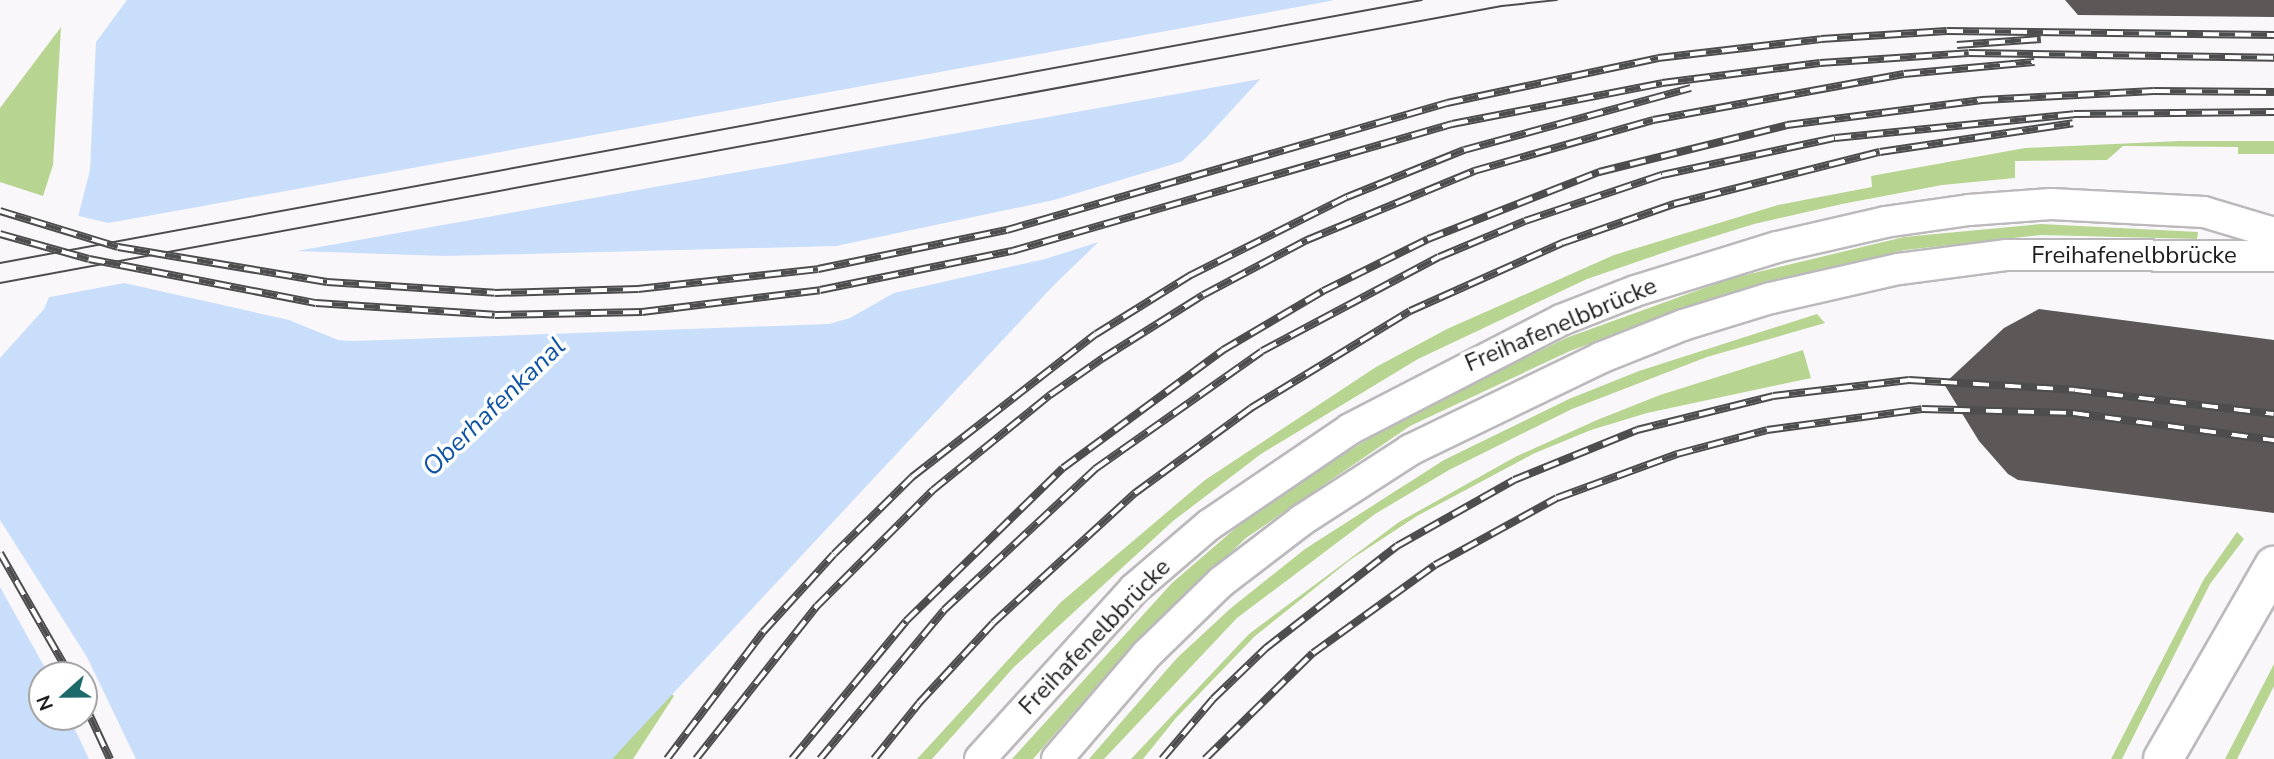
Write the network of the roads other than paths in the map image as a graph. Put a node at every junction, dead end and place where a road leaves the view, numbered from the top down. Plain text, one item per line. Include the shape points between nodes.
1 (2274, 233) edge
2 (2274, 256) edge
3 (2274, 566) edge
4 (980, 759) edge
5 (1057, 759) edge
6 (2163, 759) edge

1 - 4 street, Freihafenelbbrücke via 2204,212 2051,204 1969,210 1885,222 1777,247 1635,291 1561,320 1383,409 1273,478 1209,525 1134,589
2 - 5 street, Freihafenelbbrücke via 2019,255 1899,269 1758,302 1600,358 1410,450 1302,520 1222,583 1146,655
3 - 6 main road

